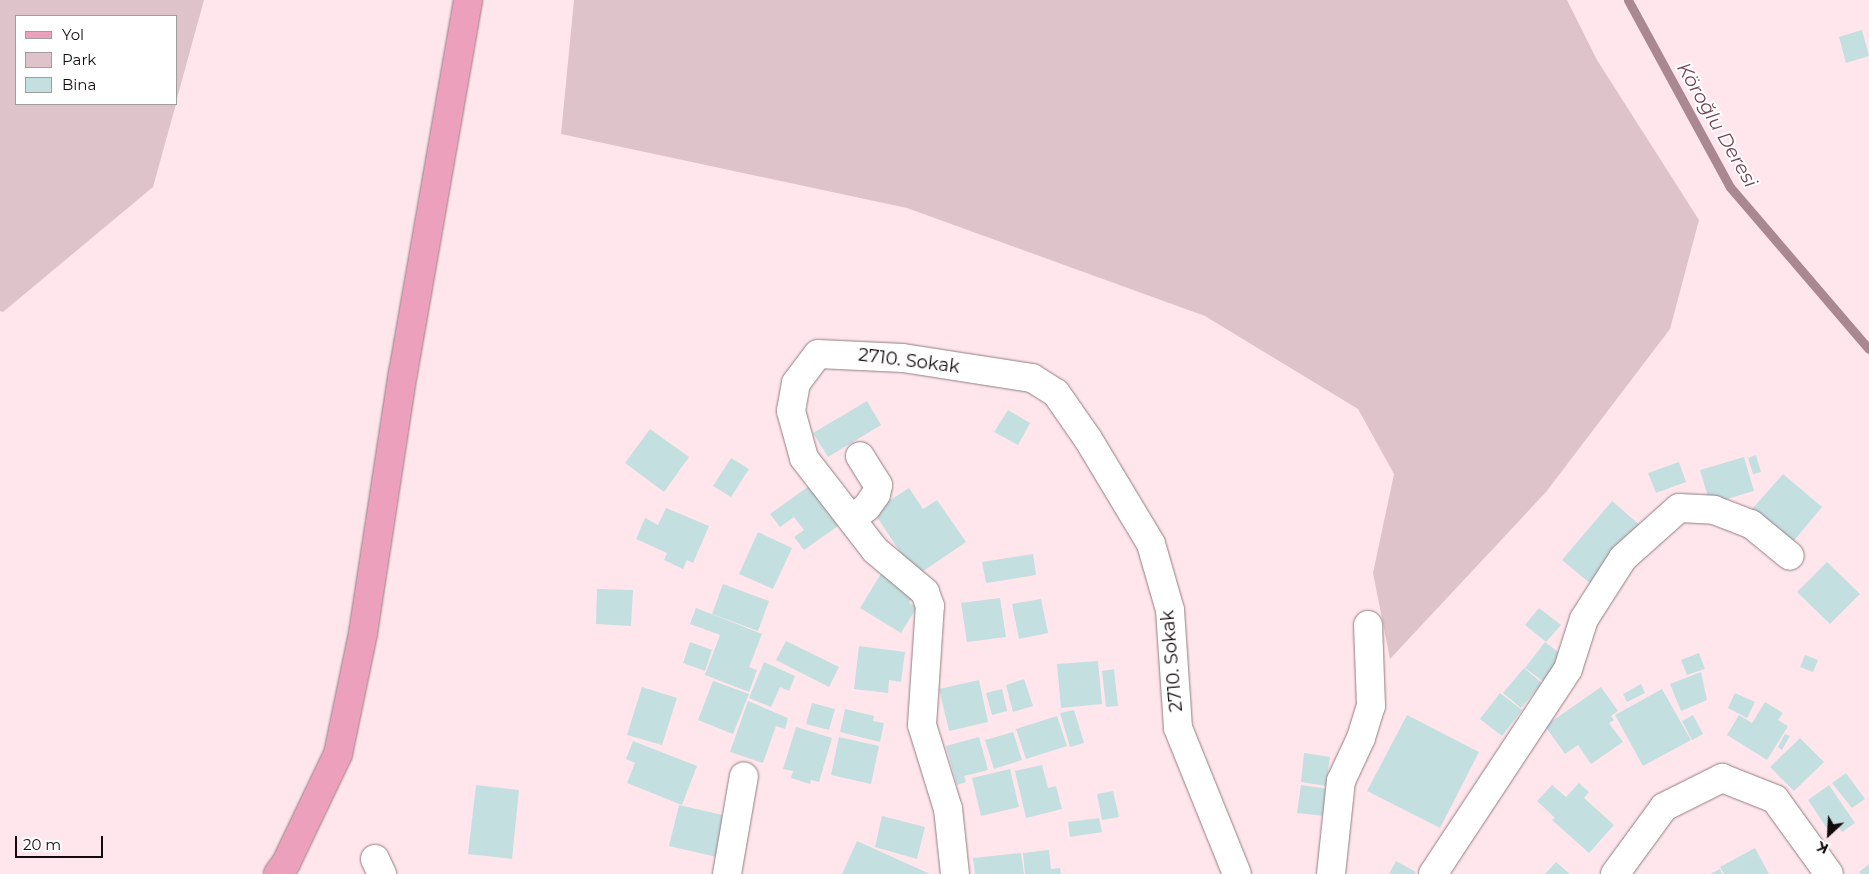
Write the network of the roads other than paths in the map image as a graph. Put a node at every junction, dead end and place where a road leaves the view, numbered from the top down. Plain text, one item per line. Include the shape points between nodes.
1 (468, 0) edge
2 (860, 456) dead end
3 (852, 519) junction
4 (1790, 556) dead end
5 (1368, 625) dead end
6 (744, 776) dead end
7 (278, 874) edge
8 (727, 874) edge
9 (955, 874) edge
10 (1237, 874) edge
11 (1331, 874) edge
12 (1433, 874) edge
13 (1615, 874) edge
14 (1829, 874) edge

1 - 7 main road via 403,373 363,633 338,754
2 - 3 street via 878,485 876,494
3 - 9 street, 2710. Sokak via 875,550 925,592 930,606 922,725 948,810
3 - 10 street, 2710. Sokak via 804,458 791,411 796,383 818,354 903,358 1032,378 1056,393 1088,439 1151,544 1170,610 1178,728
4 - 12 street via 1751,524 1714,510 1679,508 1623,558 1584,619 1568,669
5 - 11 street via 1370,706 1361,738 1341,781
6 - 8 street
13 - 14 street via 1664,807 1722,778 1775,799

